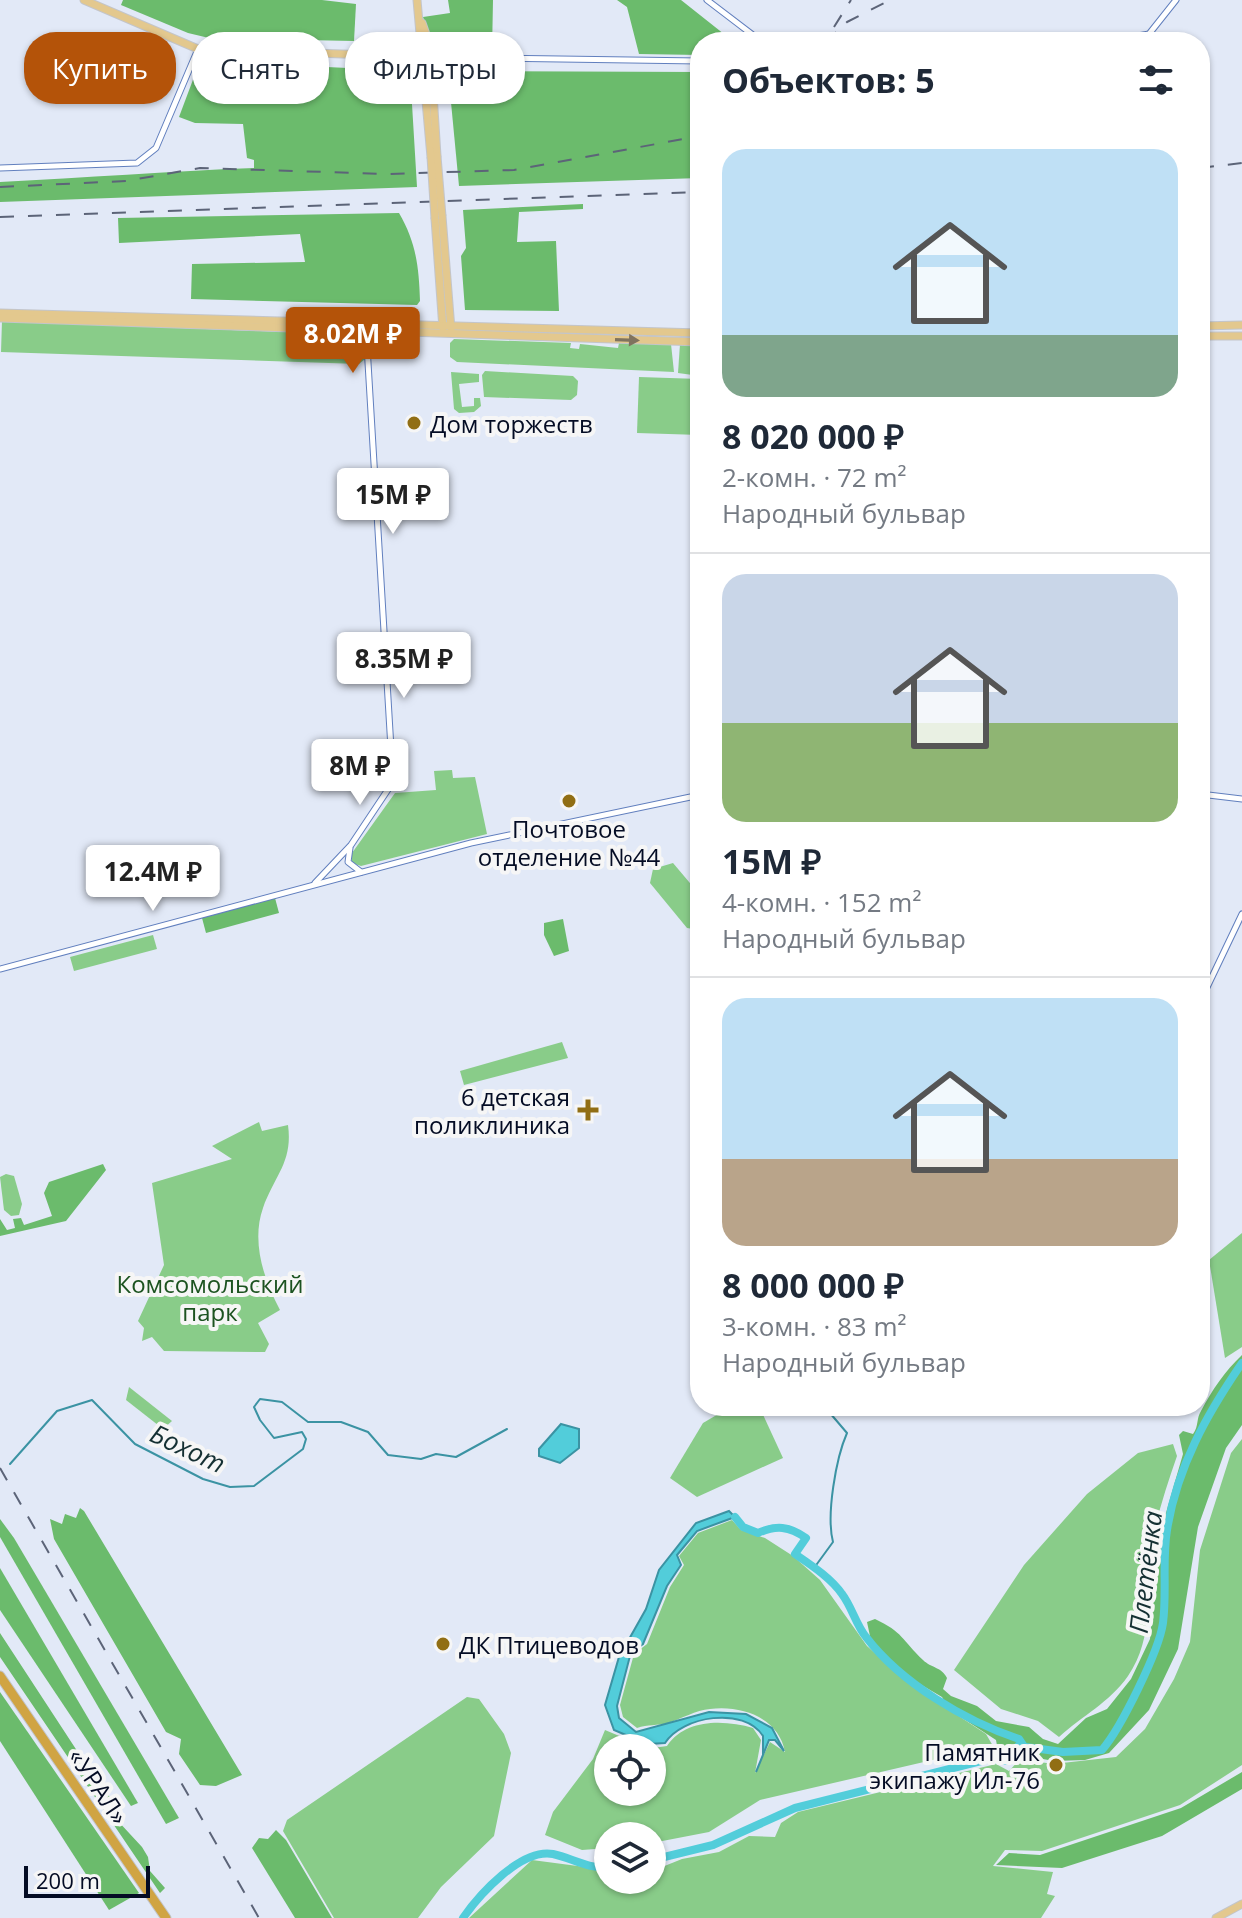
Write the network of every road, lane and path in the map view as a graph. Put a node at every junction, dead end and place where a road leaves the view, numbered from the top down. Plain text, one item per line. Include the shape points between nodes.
1 (84, 0) edge
2 (707, 0) edge
3 (1176, 0) edge
4 (417, 5) edge
5 (422, 32) edge
6 (747, 32) edge
7 (1151, 32) edge
8 (192, 46) edge
9 (525, 58) edge
10 (690, 61) edge
11 (192, 63) edge
12 (430, 104) edge
13 (0, 168) edge
14 (0, 315) edge
15 (1242, 325) edge
16 (1210, 326) edge
17 (366, 328) junction
18 (447, 331) junction
19 (690, 333) edge
20 (1210, 336) edge
21 (1242, 336) edge
22 (690, 342) edge
23 (1210, 795) edge
24 (690, 797) edge
25 (1242, 799) edge
26 (351, 845) junction
27 (329, 870) junction
28 (362, 872) junction
29 (334, 879) junction
30 (313, 884) junction
31 (1242, 914) edge
32 (0, 969) edge
33 (1210, 981) edge
34 (0, 1676) edge
35 (1242, 1904) edge
36 (166, 1918) edge
37 (1216, 1918) edge

1 - 8 main road
2 - 6 street
3 - 7 street
4 - 5 main road
9 - 10 street
11 - 13 street via 148,158 119,165
12 - 18 main road, bridge
14 - 17 main road
15 - 16 main road
17 - 18 main road
17 - 26 street via 393,782
18 - 19 main road
18 -> 22 main road
20 - 21 main road
23 - 25 street
24 - 28 street via 504,835
26 - 27 street
26 - 28 street via 348,862
27 - 29 street
27 - 30 street
28 - 29 street
29 - 30 street
30 - 32 street
31 - 33 street
34 - 36 highway, «УРАЛ»
35 - 37 main road

